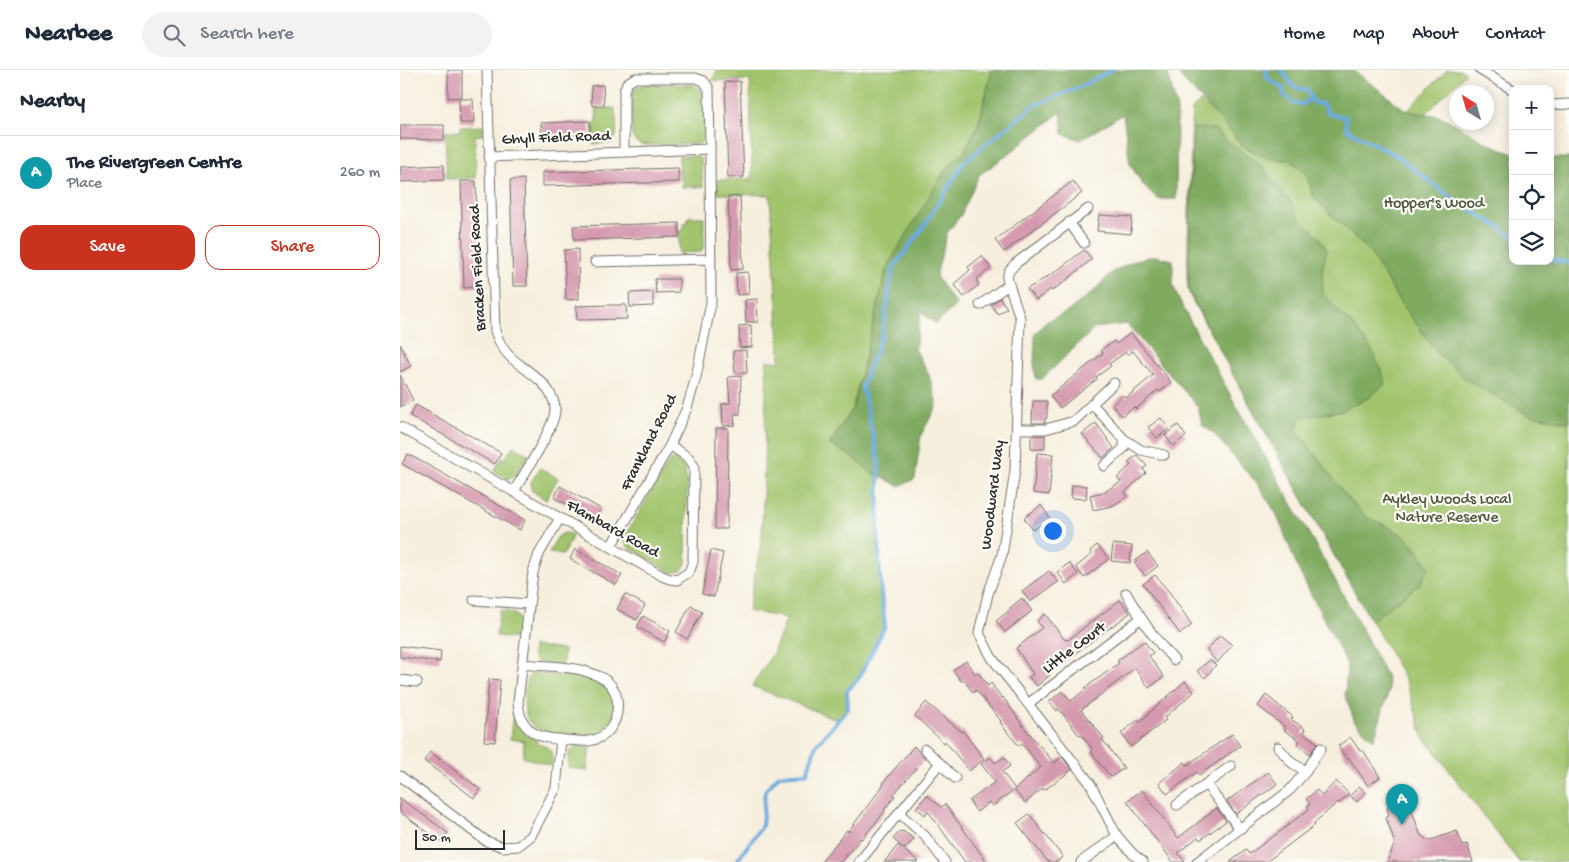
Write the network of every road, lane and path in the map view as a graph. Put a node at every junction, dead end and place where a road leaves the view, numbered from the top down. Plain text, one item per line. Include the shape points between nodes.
1 (487, 70) edge
2 (1480, 70) edge
3 (1509, 88) edge
4 (1569, 104) edge
5 (1554, 106) edge
6 (710, 149) junction
7 (624, 152) junction
8 (489, 156) junction
9 (1088, 209) dead end
10 (1070, 222) junction
11 (1084, 243) dead end
12 (711, 259) junction
13 (595, 262) dead end
14 (1008, 285) junction
15 (980, 305) dead end
16 (1114, 383) dead end
17 (1092, 404) junction
18 (400, 427) edge
19 (1017, 429) junction
20 (1124, 439) junction
21 (670, 445) junction
22 (1164, 454) dead end
23 (1104, 466) dead end
24 (514, 491) junction
25 (560, 518) junction
26 (611, 546) junction
27 (1126, 593) dead end
28 (474, 600) dead end
29 (528, 604) junction
30 (1140, 618) junction
31 (1174, 660) dead end
32 (523, 664) junction
33 (400, 680) edge
34 (416, 682) dead end
35 (1028, 703) junction
36 (560, 740) junction
37 (1278, 747) dead end
38 (925, 748) dead end
39 (1322, 748) dead end
40 (940, 763) junction
41 (1230, 766) dead end
42 (1306, 771) junction
43 (400, 776) edge
44 (955, 778) dead end
45 (1206, 784) junction
46 (1177, 805) dead end
47 (899, 813) junction
48 (1240, 829) junction
49 (1117, 836) junction
50 (859, 862) edge
51 (945, 862) edge
52 (1081, 862) edge
53 (1143, 862) edge
54 (1197, 862) edge

1 - 8 street, Bracken Field Road
2 - 3 street
4 - 5 street
6 - 7 street, Ghyll Field Road
6 - 7 street, Ghyll Field Road via 709,89 704,81 695,78 635,78 624,91
6 - 12 street, Frankland Road
7 - 8 street, Ghyll Field Road
8 - 24 street, Bracken Field Road via 495,331 512,360 539,379 556,407 553,422
9 - 10 street
10 - 11 street
10 - 14 street via 1015,264 1009,271
12 - 13 street
12 - 21 street, Frankland Road via 711,303 696,377 688,408
14 - 15 street
14 - 19 street, Woodward Way via 1020,318
16 - 17 street
17 - 19 street via 1074,421 1046,429
17 - 20 street
18 - 24 street, Flambard Road
19 - 35 street, Woodward Way via 1015,472 1002,555 979,632 992,658
20 - 22 street via 1141,450
20 - 23 street via 1124,448
21 - 26 street, Frankland Road
21 - 26 street, Flambard Road via 689,458 694,466 693,562 689,572 678,580 670,579
24 - 25 street, Flambard Road
25 - 26 street, Flambard Road
25 - 29 street via 539,554
27 - 30 street
28 - 29 street
29 - 32 street
30 - 31 street
30 - 35 street, Little Court
32 - 36 street via 518,712 530,730 540,736
32 - 36 street via 580,670 599,676 610,684 616,694 618,717 605,733 588,741
33 - 34 street
35 - 49 street, Woodward Way via 1090,783
36 - 43 street via 556,788 531,836 518,846 503,847 486,841
37 - 42 street via 1292,763
38 - 40 street
39 - 42 street
40 - 44 street
40 - 47 street
41 - 45 street
42 - 48 street via 1290,790
45 - 46 street
45 - 48 street
47 - 50 street
47 - 51 street via 925,836
48 - 54 street
49 - 52 street
49 - 53 street, Woodward Way

